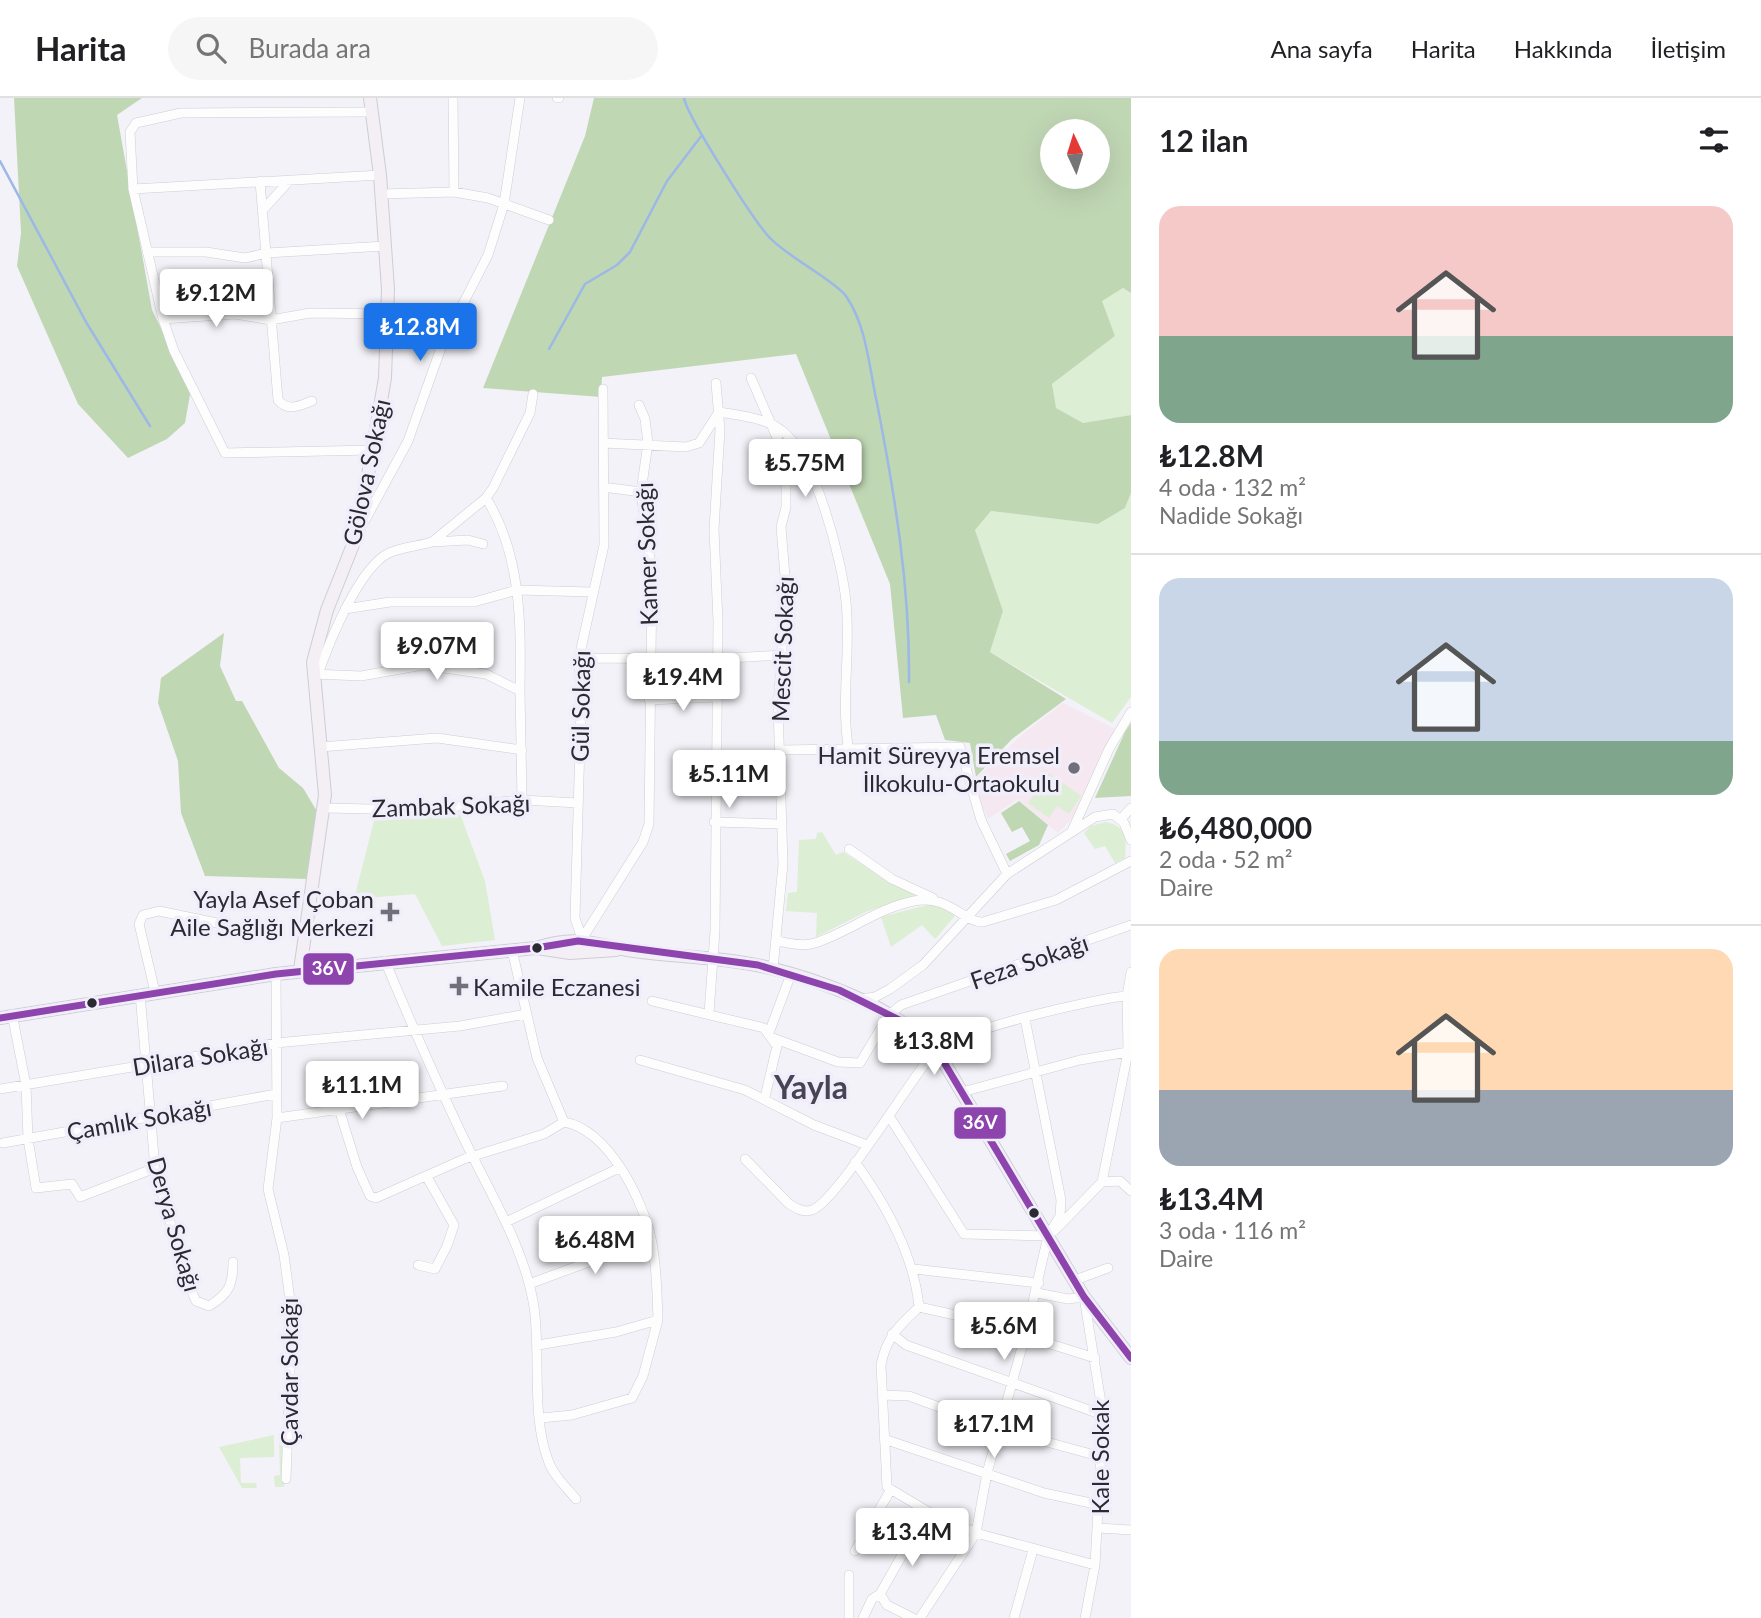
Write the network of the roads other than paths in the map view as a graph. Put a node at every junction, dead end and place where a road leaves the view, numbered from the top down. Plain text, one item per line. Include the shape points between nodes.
1 (370, 98) edge
2 (453, 98) edge
3 (520, 98) edge
4 (372, 112) junction
5 (380, 175) junction
6 (290, 180) junction
7 (260, 181) junction
8 (133, 190) junction
9 (454, 192) junction
10 (382, 194) junction
11 (504, 204) junction
12 (262, 211) junction
13 (549, 220) dead end
14 (385, 246) junction
15 (147, 252) junction
16 (267, 253) junction
17 (194, 285) dead end
18 (158, 293) junction
19 (389, 314) junction
20 (163, 319) junction
21 (271, 320) junction
22 (751, 378) dead end
23 (716, 383) dead end
24 (603, 389) dead end
25 (533, 394) dead end
26 (312, 401) dead end
27 (639, 405) dead end
28 (719, 412) junction
29 (771, 426) junction
30 (603, 443) junction
31 (648, 443) junction
32 (374, 450) junction
33 (603, 487) junction
34 (642, 492) junction
35 (486, 498) junction
36 (358, 532) junction
37 (432, 542) junction
38 (483, 544) dead end
39 (517, 590) junction
40 (592, 592) junction
41 (345, 609) junction
42 (782, 655) junction
43 (579, 658) junction
44 (649, 659) junction
45 (715, 659) junction
46 (315, 674) junction
47 (520, 691) junction
48 (715, 697) junction
49 (649, 700) junction
50 (1131, 712) edge
51 (848, 746) junction
52 (320, 747) junction
53 (522, 750) junction
54 (781, 750) junction
55 (522, 800) junction
56 (578, 803) junction
57 (324, 808) junction
58 (1131, 808) edge
59 (1121, 819) junction
60 (714, 822) junction
61 (782, 824) junction
62 (1071, 832) junction
63 (1131, 840) edge
64 (849, 849) dead end
65 (1131, 861) edge
66 (1007, 874) junction
67 (941, 902) junction
68 (967, 917) junction
69 (1131, 925) edge
70 (246, 929) dead end
71 (582, 939) junction
72 (778, 941) junction
73 (536, 948) junction
74 (620, 949) junction
75 (512, 950) junction
76 (386, 961) junction
77 (714, 961) junction
78 (773, 969) junction
79 (300, 971) junction
80 (1131, 972) edge
81 (276, 974) junction
82 (790, 974) junction
83 (155, 992) junction
84 (140, 994) junction
85 (1127, 996) junction
86 (859, 999) junction
87 (652, 1001) dead end
88 (709, 1013) junction
89 (526, 1014) junction
90 (889, 1015) junction
91 (6, 1016) edge
92 (1025, 1019) junction
93 (414, 1031) junction
94 (771, 1035) junction
95 (276, 1043) junction
96 (936, 1049) junction
97 (1128, 1052) junction
98 (640, 1060) dead end
99 (147, 1064) junction
100 (1037, 1071) junction
101 (26, 1085) junction
102 (503, 1086) dead end
103 (0, 1089) edge
104 (962, 1092) junction
105 (276, 1094) junction
106 (442, 1094) junction
107 (765, 1097) junction
108 (339, 1109) junction
109 (889, 1116) junction
110 (150, 1117) junction
111 (277, 1118) junction
112 (564, 1122) junction
113 (28, 1139) junction
114 (3, 1143) dead end
115 (867, 1145) junction
116 (472, 1157) junction
117 (746, 1159) dead end
118 (855, 1162) junction
119 (155, 1168) junction
120 (619, 1168) junction
121 (427, 1177) junction
122 (1102, 1182) junction
123 (1131, 1191) edge
124 (506, 1222) junction
125 (1048, 1236) junction
126 (651, 1239) junction
127 (233, 1262) dead end
128 (418, 1265) dead end
129 (1108, 1268) dead end
130 (914, 1269) junction
131 (1075, 1280) junction
132 (529, 1284) junction
133 (1038, 1288) junction
134 (1084, 1297) junction
135 (919, 1307) junction
136 (657, 1320) junction
137 (892, 1334) junction
138 (1025, 1336) junction
139 (538, 1345) junction
140 (1096, 1358) junction
141 (1131, 1358) edge
142 (1011, 1381) junction
143 (882, 1395) junction
144 (1102, 1415) junction
145 (541, 1418) junction
146 (999, 1429) junction
147 (884, 1439) junction
148 (1102, 1457) junction
149 (987, 1473) junction
150 (286, 1479) dead end
151 (890, 1491) junction
152 (576, 1499) dead end
153 (1100, 1506) junction
154 (927, 1511) junction
155 (1098, 1528) junction
156 (1131, 1530) edge
157 (976, 1534) junction
158 (1033, 1550) junction
159 (855, 1551) dead end
160 (1096, 1565) junction
161 (849, 1575) dead end
162 (880, 1594) junction
163 (849, 1618) edge
164 (863, 1618) edge
165 (914, 1618) edge
166 (920, 1618) edge
167 (1014, 1618) edge
168 (1085, 1618) edge

1 - 4 main road, Gölova Sokağı
2 - 9 street
3 - 11 street
4 - 5 main road, Gölova Sokağı
4 - 8 street via 181,113 148,118 130,132
5 - 6 street
5 - 10 main road, Gölova Sokağı
6 - 7 street
6 - 12 street
7 - 8 street
7 - 12 street
8 - 15 street
9 - 10 street
9 - 11 street
10 - 14 main road, Gölova Sokağı
11 - 13 street
11 - 36 street via 488,255 442,345 408,441
12 - 16 street
14 - 16 street
14 - 19 main road, Gölova Sokağı
15 - 16 street via 206,252 245,258
15 - 18 street
16 - 21 street
17 - 18 street
18 - 20 street
19 - 21 street via 310,313
19 - 32 main road, Gölova Sokağı
20 - 21 street via 234,314
20 - 32 street via 225,453
21 - 26 street via 278,400 292,408
22 - 29 street, Mescit Sokağı
23 - 28 street
24 - 30 street, Gül Sokağı
25 - 35 street via 530,413 503,473
27 - 31 street, Kamer Sokağı
28 - 29 street
28 - 31 street via 699,443 675,448
28 - 45 street
29 - 42 street, Mescit Sokağı via 781,447 786,483 781,527 786,568
29 - 51 street via 800,448 814,476 841,574 847,604 843,713
30 - 31 street
30 - 33 street, Gül Sokağı
31 - 34 street, Kamer Sokağı
32 - 36 main road, Gölova Sokağı
33 - 34 street
33 - 40 street, Gül Sokağı via 604,545
34 - 44 street, Kamer Sokağı via 652,575
35 - 37 street
35 - 39 street via 506,538
36 - 46 main road, Gölova Sokağı via 327,610
37 - 38 street
37 - 41 street via 383,556
39 - 40 street
39 - 41 street via 474,602 390,602
39 - 47 street
40 - 43 street, Gül Sokağı
41 - 46 street
42 - 45 street
42 - 54 street, Mescit Sokağı
43 - 44 street
43 - 56 street, Gül Sokağı
44 - 45 street
44 - 49 street, Kamer Sokağı
45 - 48 street
46 - 47 street via 360,676 423,665 486,674
46 - 52 main road, Gölova Sokağı
47 - 53 street
48 - 49 street
48 - 60 street
49 - 71 street, Kamer Sokağı via 649,824 643,842
50 - 62 street
51 - 54 street
51 - 66 street via 963,749 980,816
52 - 53 street via 437,738
52 - 57 main road, Gölova Sokağı
53 - 55 street
54 - 61 street, Mescit Sokağı
55 - 56 street, Zambak Sokağı
55 - 57 street, Zambak Sokağı via 416,810
56 - 71 street, Gül Sokağı via 575,918
57 - 79 main road, Gölova Sokağı
58 - 59 street
59 - 62 street via 1104,813
59 - 63 street
60 - 61 street
60 - 77 street
61 - 72 street, Mescit Sokağı
62 - 66 street
64 - 67 street via 892,879
65 - 68 street via 1056,900 984,922
66 - 68 street
67 - 68 street
67 - 72 street via 906,904 815,943
68 - 86 street via 909,977 875,997
69 - 90 street, Feza Sokağı via 901,1005
70 - 83 street via 159,911 143,915 139,924
71 - 73 main road
71 - 74 main road
72 - 78 street, Mescit Sokağı
73 - 74 main road via 570,953
73 - 75 main road
74 - 77 main road
75 - 76 main road
75 - 89 street
76 - 79 main road
76 - 93 street
77 - 78 main road
77 - 88 street
78 - 82 main road
79 - 81 main road
80 - 85 street
81 - 83 main road
81 - 95 street, Çavdar Sokağı
82 - 86 main road
82 - 94 street
83 - 84 main road
84 - 91 main road
84 - 99 street, Derya Sokağı
85 - 92 street
85 - 97 street
86 - 90 main road
87 - 88 street
88 - 94 street via 764,1028
89 - 93 street, Dilara Sokağı
89 - 112 street via 537,1058
90 - 94 street via 860,1063 838,1062
90 - 96 main road
91 - 101 street
92 - 96 street
92 - 100 street
93 - 95 street, Dilara Sokağı
93 - 106 street
94 - 107 street via 777,1046
95 - 99 street, Dilara Sokağı
95 - 105 street, Çavdar Sokağı
96 - 104 main road
96 - 109 street
97 - 100 street
97 - 122 street
98 - 107 street
99 - 101 street, Dilara Sokağı
99 - 110 street, Derya Sokağı
100 - 104 street
100 - 125 street via 1062,1200
101 - 103 street, Dilara Sokağı
101 - 113 street
102 - 106 street
104 - 125 main road
105 - 110 street, Çamlık Sokağı
105 - 111 street, Çavdar Sokağı
106 - 108 street
106 - 116 street
107 - 115 street via 814,1125
108 - 111 street
108 - 121 street via 370,1196 385,1195
109 - 115 street
109 - 125 street via 964,1234
110 - 113 street, Çamlık Sokağı
110 - 119 street, Derya Sokağı
111 - 150 street, Çavdar Sokağı via 268,1189 292,1315
112 - 116 street via 544,1134
112 - 120 street via 587,1129
113 - 114 street, Çamlık Sokağı
113 - 119 street via 36,1188 72,1184 80,1197
115 - 118 street
116 - 121 street
116 - 124 street
117 - 118 street via 788,1203 804,1211 821,1205
118 - 130 street
119 - 127 street, Derya Sokağı via 196,1301 209,1306 228,1292
120 - 124 street
120 - 126 street
121 - 128 street via 454,1225 435,1269
122 - 123 street via 1120,1181
122 - 125 street
124 - 132 street
125 - 131 main road
125 - 133 street
126 - 132 street
126 - 136 street
129 - 131 street
130 - 133 street
130 - 135 street
131 - 134 main road
132 - 139 street
133 - 134 street via 1068,1299
133 - 138 street
134 - 140 street, Kale Sokak
134 - 141 main road
135 - 137 street
135 - 138 street via 1014,1328
136 - 139 street
136 - 145 street via 643,1376 632,1398 572,1415
137 - 142 street via 915,1348
137 - 143 street via 881,1365
138 - 140 street
138 - 142 street
139 - 145 street
140 - 144 street, Kale Sokak
142 - 144 street
142 - 146 street
143 - 146 street via 909,1396
143 - 147 street
144 - 148 street, Kale Sokak
145 - 152 street via 548,1462
146 - 148 street
146 - 149 street
147 - 149 street
147 - 151 street via 884,1481
148 - 153 street, Kale Sokak
149 - 153 street
149 - 157 street
151 - 154 street
151 - 159 street
153 - 155 street, Kale Sokak
154 - 157 street
154 - 162 street
155 - 156 street
155 - 160 street, Kale Sokak
157 - 158 street
157 - 166 street
158 - 160 street
158 - 167 street
160 - 168 street, Kale Sokak
161 - 163 street
162 - 164 street via 872,1599
162 - 165 street via 887,1605

